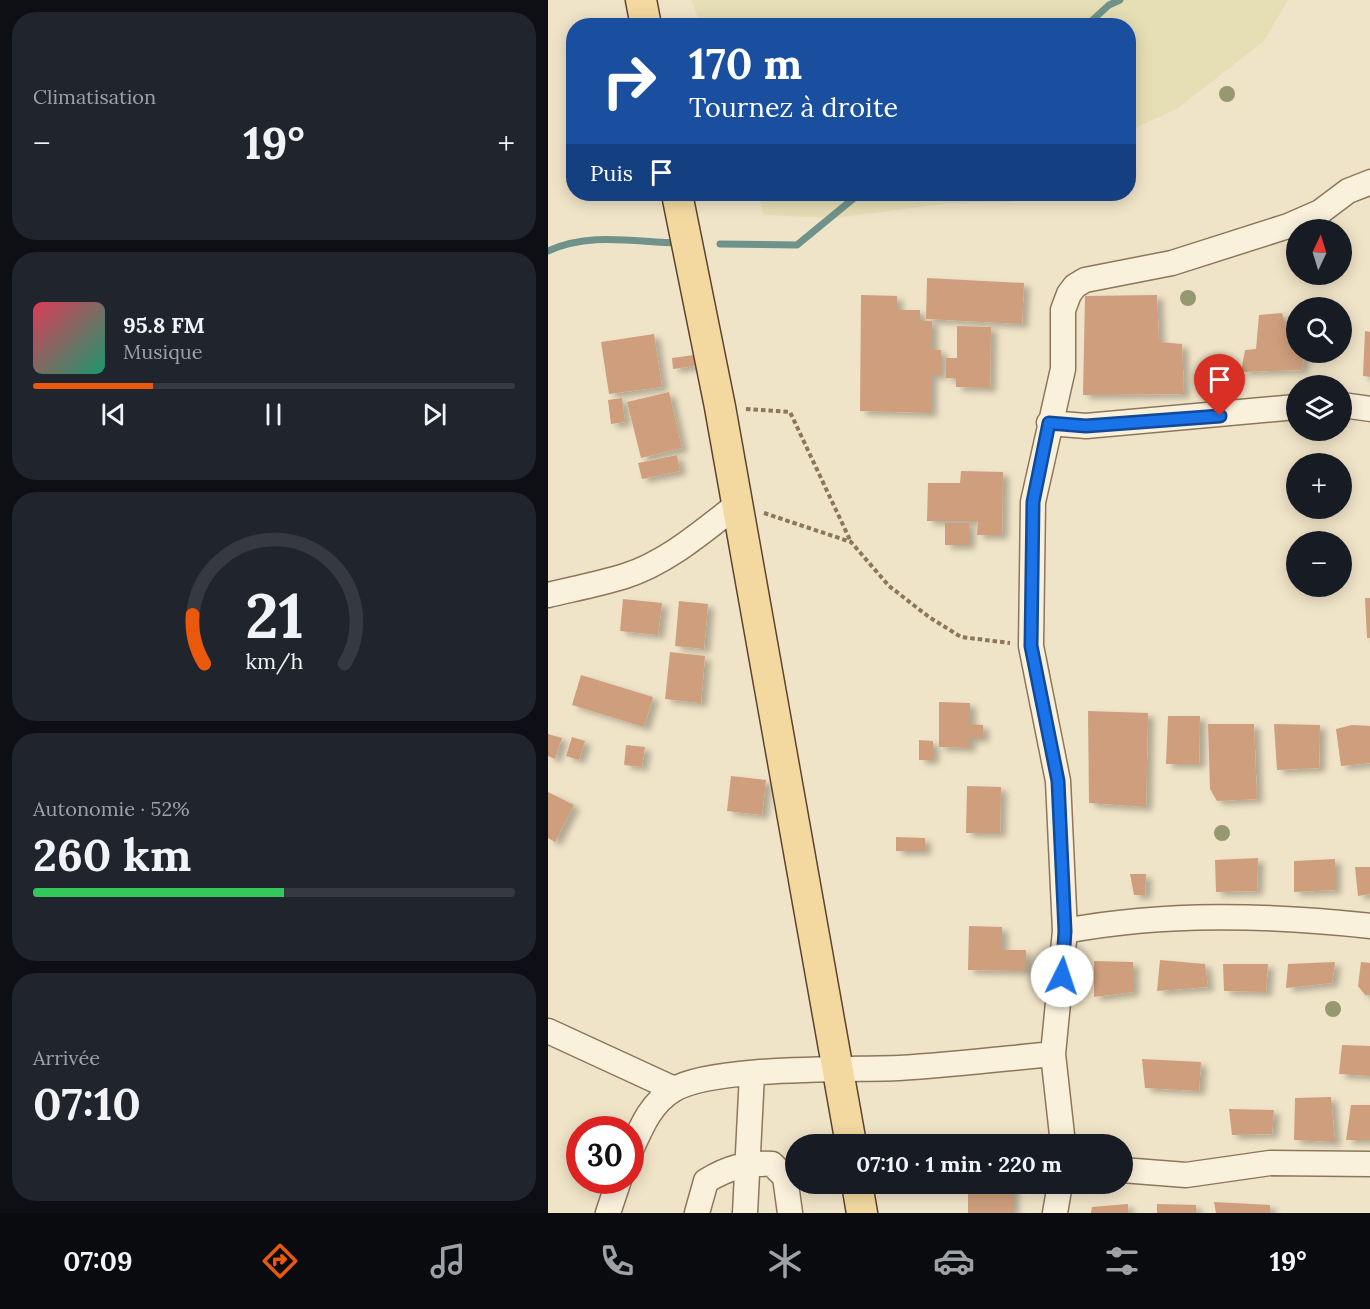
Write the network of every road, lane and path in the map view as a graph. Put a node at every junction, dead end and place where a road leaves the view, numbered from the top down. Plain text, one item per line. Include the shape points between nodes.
1 (641, 0) edge
2 (644, 18) edge
3 (1370, 182) edge
4 (679, 202) edge
5 (1352, 406) edge
6 (720, 407) junction
7 (1286, 408) edge
8 (1370, 409) edge
9 (1049, 423) junction
10 (738, 504) junction
11 (851, 542) junction
12 (548, 596) edge
13 (1031, 646) junction
14 (1370, 926) edge
15 (1065, 931) junction
16 (548, 1031) edge
17 (1053, 1054) junction
18 (838, 1070) junction
19 (752, 1074) junction
20 (674, 1089) junction
21 (644, 1122) edge
22 (849, 1134) edge
23 (1062, 1134) edge
24 (748, 1163) junction
25 (1370, 1164) edge
26 (1133, 1171) edge
27 (614, 1194) edge
28 (859, 1194) edge
29 (1058, 1194) edge
30 (608, 1213) edge
31 (697, 1213) edge
32 (745, 1213) edge
33 (790, 1213) edge
34 (862, 1213) edge
35 (1055, 1213) edge

1 - 2 main road
3 - 9 street via 1288,226 1172,263 1110,273 1075,286 1063,310 1063,369
4 - 6 main road
5 - 8 street
6 - 10 main road
6 - 11 path via 790,412
7 - 9 street via 1086,426
9 - 13 street via 1033,502
10 - 11 path
10 - 12 street via 684,546 648,566
10 - 18 main road
11 - 13 path via 889,586 961,636
13 - 15 street via 1058,781
14 - 15 street via 1270,918 1176,917
15 - 17 street
16 - 20 street
17 - 18 street
17 - 23 street
18 - 19 street
18 - 22 main road
19 - 20 street via 706,1079
19 - 24 street
20 - 21 street
24 - 31 street via 724,1170 706,1181
24 - 32 street
24 - 33 street via 772,1164 785,1177
25 - 26 street via 1270,1163 1186,1175
27 - 30 street
28 - 34 main road
29 - 35 street

